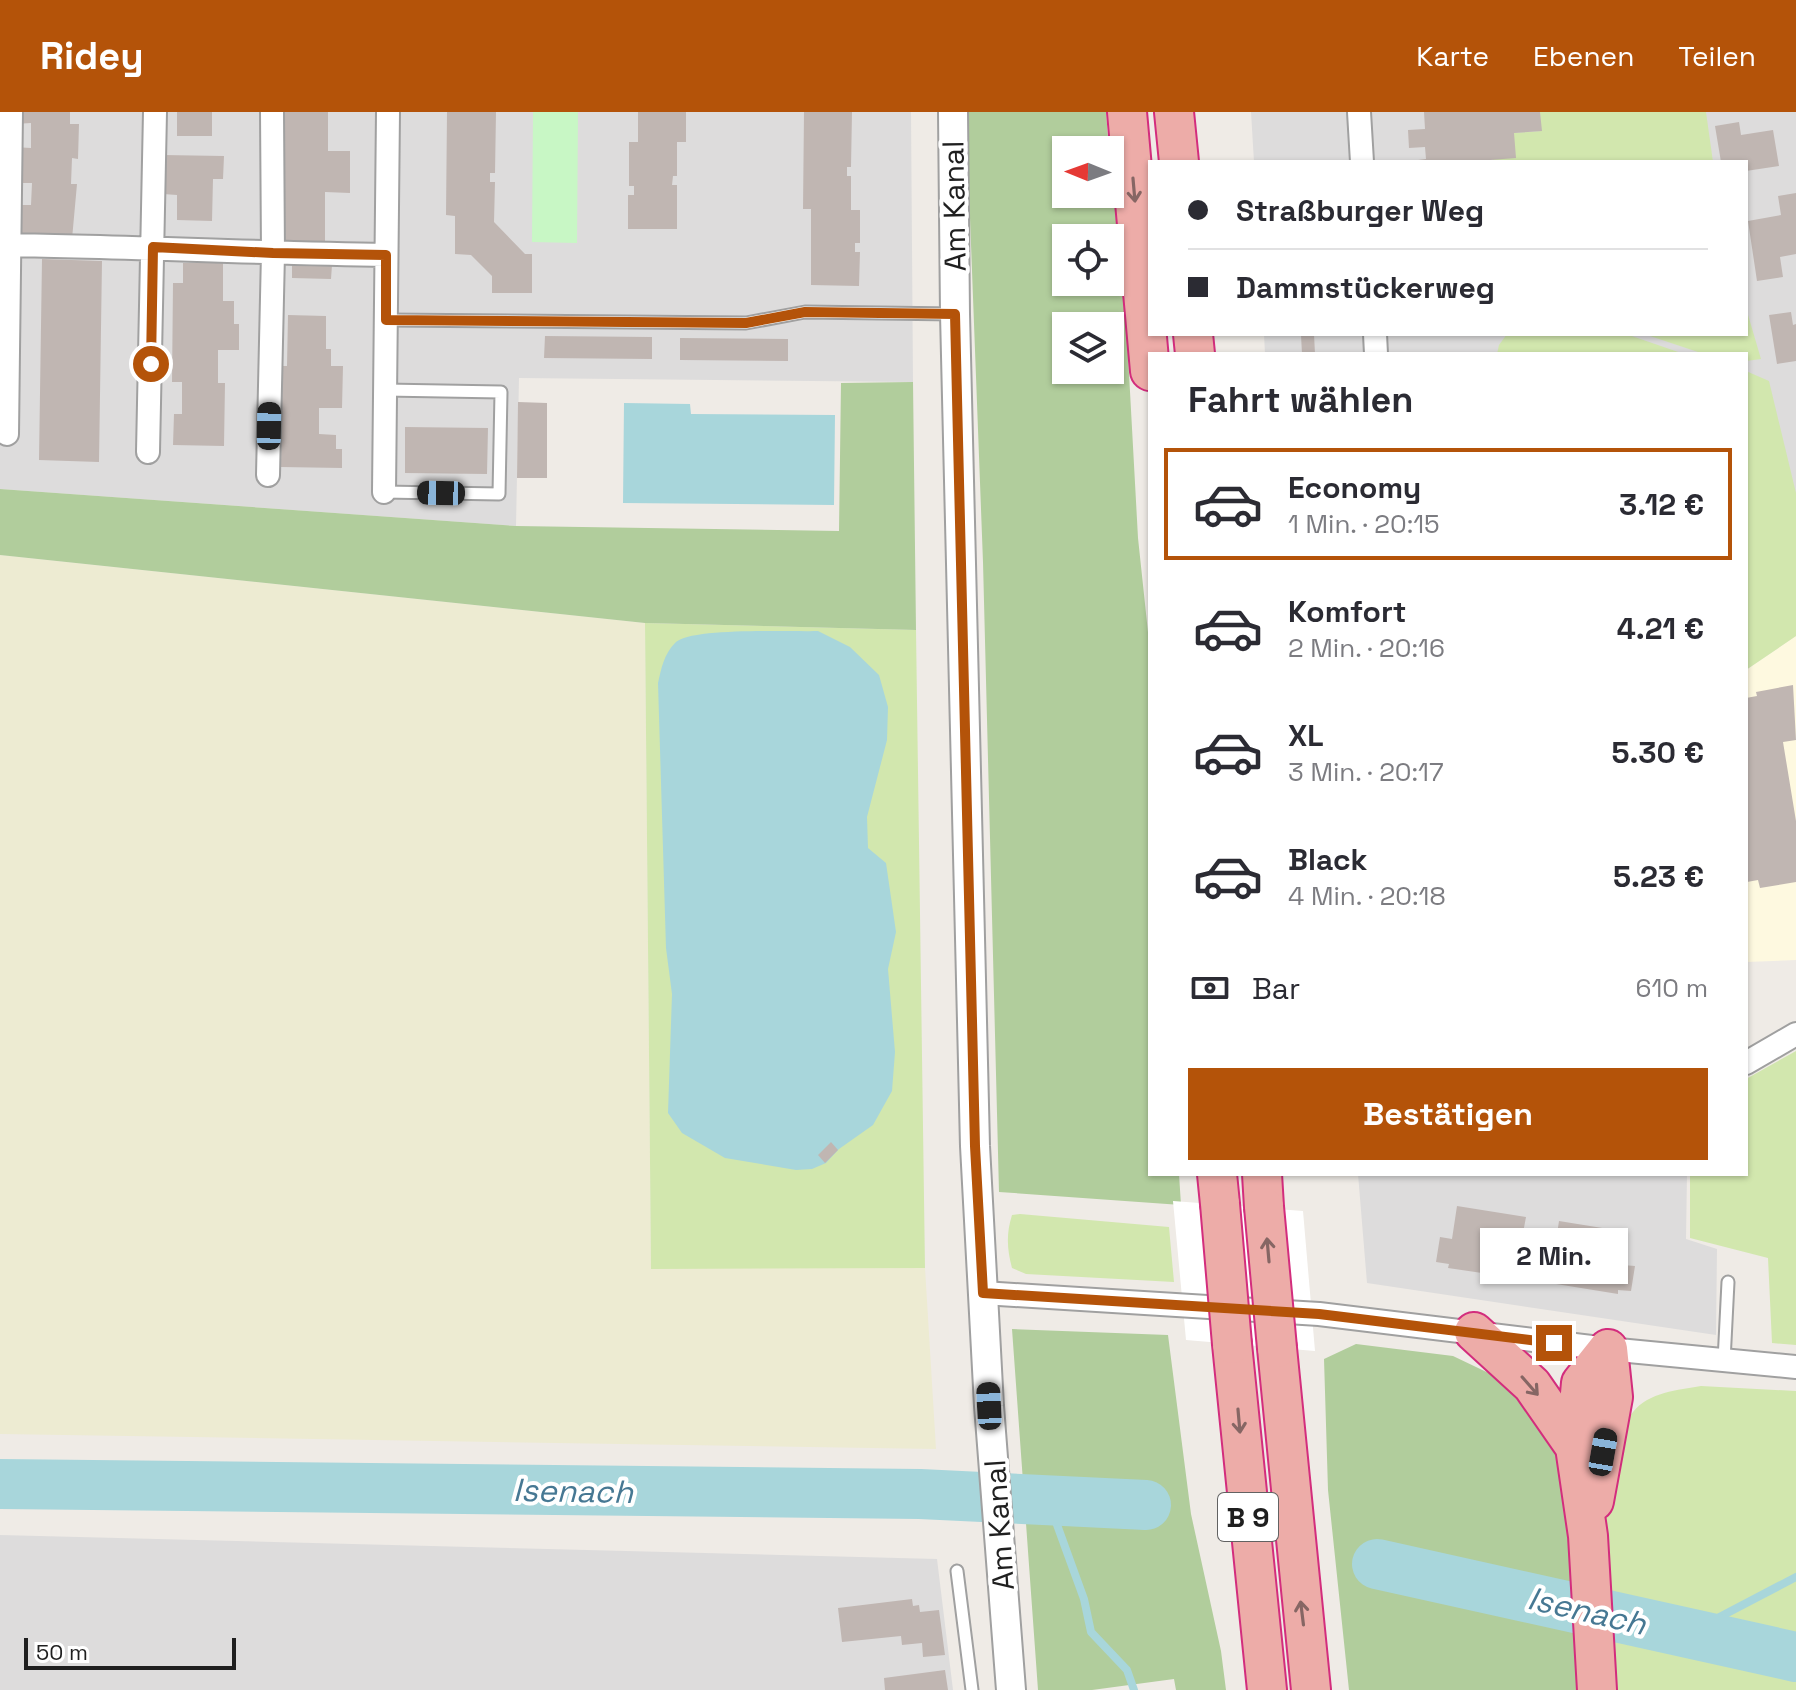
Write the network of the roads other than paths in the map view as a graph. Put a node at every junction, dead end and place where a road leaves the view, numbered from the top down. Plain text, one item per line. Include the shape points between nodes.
1 (11, 112) edge
2 (155, 112) edge
3 (272, 112) edge
4 (388, 112) edge
5 (953, 112) edge
6 (1127, 112) edge
7 (1174, 112) edge
8 (1359, 112) edge
9 (1179, 160) edge
10 (1362, 160) edge
11 (9, 245) junction
12 (153, 247) junction
13 (273, 253) junction
14 (386, 255) junction
15 (955, 314) junction
16 (386, 320) junction
17 (4, 350) edge
18 (1148, 352) edge
19 (385, 390) junction
20 (4, 434) edge
21 (148, 452) dead end
22 (268, 475) dead end
23 (384, 492) joint
24 (1796, 1034) edge
25 (1748, 1062) edge
26 (1219, 1189) edge
27 (1263, 1191) edge
28 (1728, 1282) dead end
29 (983, 1293) junction
30 (1474, 1332) junction
31 (1608, 1349) junction
32 (1724, 1361) junction
33 (1796, 1367) edge
34 (1575, 1447) junction
35 (1588, 1536) junction
36 (957, 1571) dead end
37 (972, 1690) edge
38 (1011, 1690) edge
39 (1267, 1690) edge
40 (1311, 1690) edge
41 (1597, 1690) edge

1 - 11 street
2 - 12 street
3 - 13 street
4 - 14 street
5 - 15 street, Am Kanal
6 -> 18 highway
7 - 9 highway
8 - 10 street
11 - 12 street
11 - 17 street
12 - 13 street
12 - 21 street
13 - 14 street
13 - 22 street
14 - 16 street
15 - 16 lane via 805,312 746,323
15 - 29 street, Am Kanal
16 - 19 street
17 - 20 street
19 - 23 street
19 - 23 lane via 501,392 499,494
24 - 25 street
26 -> 39 highway, B 9, bridge
40 -> 27 highway, B 9, bridge
28 - 32 lane
29 - 30 street via 1319,1314
29 - 38 street, Am Kanal
30 - 31 street
30 -> 34 highway via 1532,1385
31 - 32 street
31 - 34 highway via 1581,1383
31 - 35 highway via 1613,1397
32 - 33 street
34 - 35 highway
35 - 41 highway
36 - 37 lane, Am Kanal

